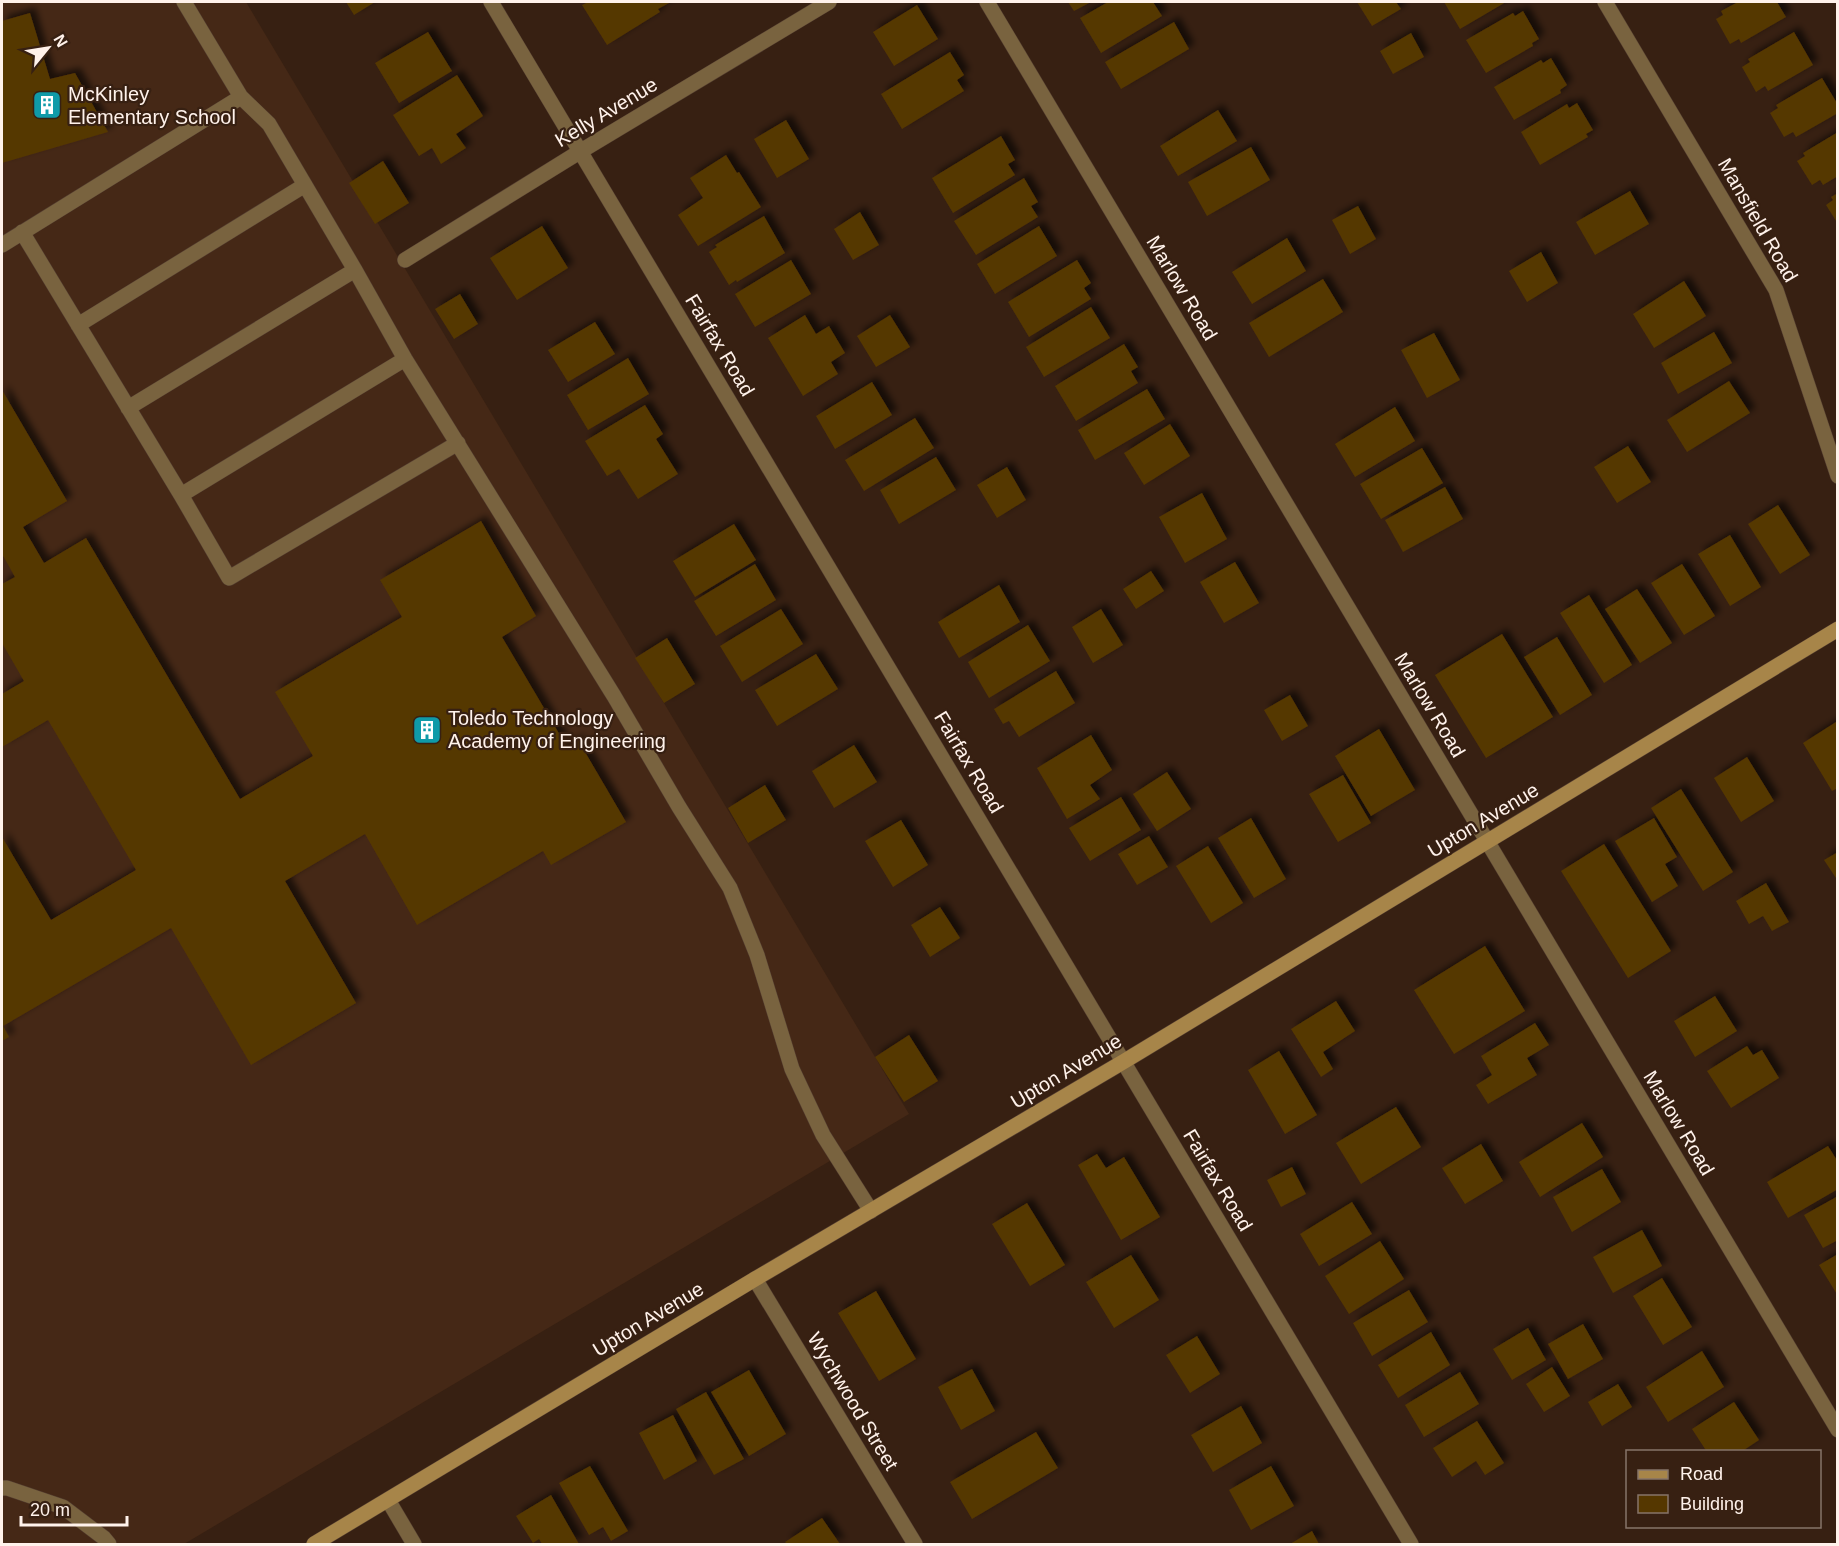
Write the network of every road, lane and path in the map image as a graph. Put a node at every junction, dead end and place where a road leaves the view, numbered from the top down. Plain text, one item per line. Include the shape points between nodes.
1 (184, 2) edge
2 (491, 2) edge
3 (829, 2) edge
4 (987, 2) edge
5 (1605, 2) edge
6 (241, 97) junction
7 (580, 151) junction
8 (305, 185) junction
9 (22, 232) junction
10 (2, 245) edge
11 (405, 260) dead end
12 (356, 270) junction
13 (78, 325) junction
14 (405, 359) junction
15 (128, 408) junction
16 (458, 443) junction
17 (1838, 476) edge
18 (181, 495) junction
19 (1838, 629) edge
20 (1487, 842) junction
21 (1123, 1062) junction
22 (871, 1211) junction
23 (756, 1279) junction
24 (1838, 1430) edge
25 (2, 1488) edge
26 (388, 1500) junction
27 (109, 1545) edge
28 (314, 1545) edge
29 (414, 1545) edge
30 (915, 1545) edge
31 (1411, 1545) edge

1 - 6 street
2 - 7 street, Fairfax Road
3 - 7 street, Kelly Avenue
4 - 20 street, Marlow Road
5 - 17 street, Mansfield Road via 1776,290
6 - 8 street via 269,124
6 - 9 street
7 - 11 street, Kelly Avenue
7 - 21 street, Fairfax Road
8 - 12 street
8 - 13 street
9 - 10 street
9 - 13 street
12 - 14 street
12 - 15 street
13 - 15 street
14 - 16 street
14 - 18 street
15 - 18 street
16 - 18 street via 229,578
16 - 22 street via 730,888 757,956 792,1070 823,1136
19 - 20 street, Upton Avenue
20 - 21 street, Upton Avenue
20 - 24 street, Marlow Road
21 - 22 street, Upton Avenue
21 - 31 street, Fairfax Road
22 - 23 street, Upton Avenue
23 - 26 street, Upton Avenue
23 - 30 street, Wychwood Street
25 - 27 street via 63,1507
26 - 28 street, Upton Avenue
26 - 29 street

